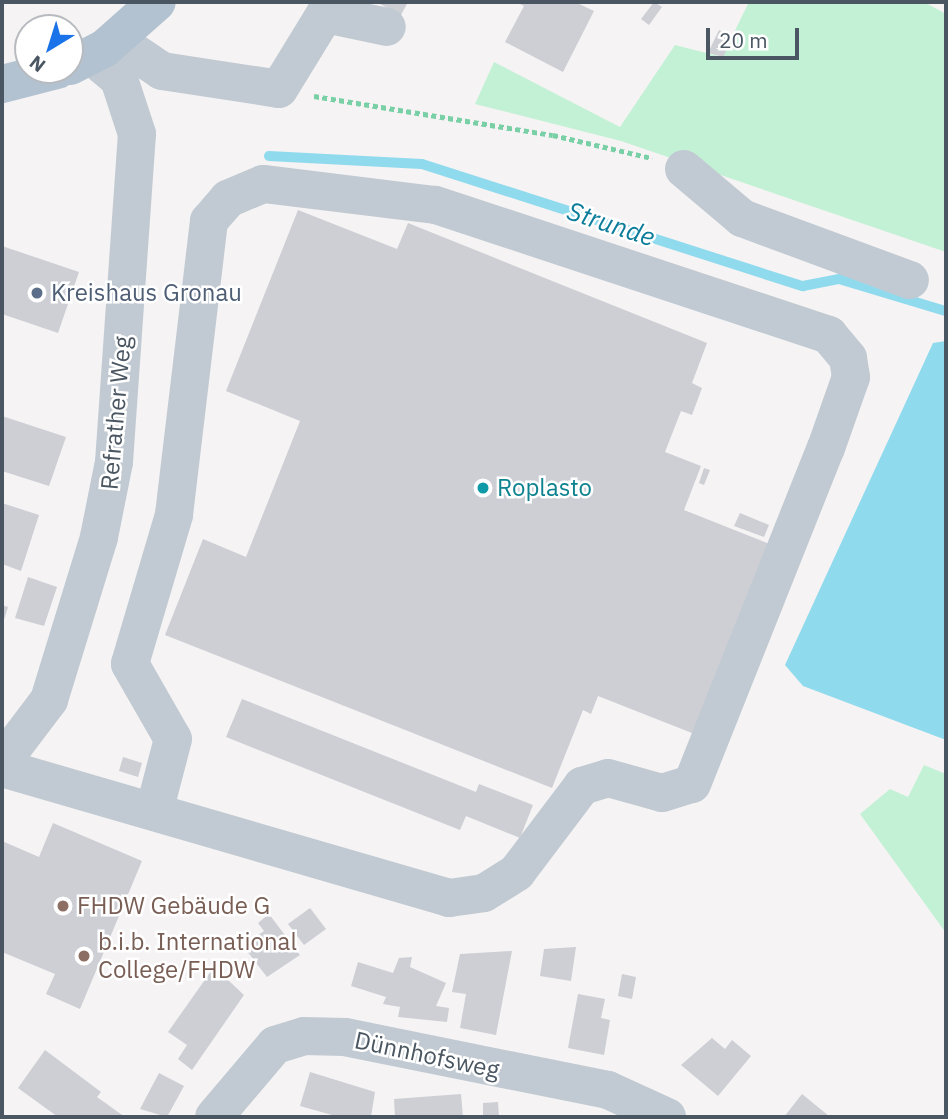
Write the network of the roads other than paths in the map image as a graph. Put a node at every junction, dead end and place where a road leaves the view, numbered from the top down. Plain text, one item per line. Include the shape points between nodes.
1 (158, 2) edge
2 (387, 27) dead end
3 (93, 54) edge
4 (684, 169) road end
5 (910, 280) dead end
6 (2, 761) edge
7 (2, 768) edge
8 (154, 812) junction
9 (214, 1117) edge
10 (667, 1117) edge

1 - 3 main road
2 - 3 street via 325,14 279,89 162,71
3 - 6 street, Refrather Weg via 119,79 137,134 114,462 99,537 49,700
4 - 5 street via 723,205 769,231
7 - 8 street
8 - 8 street via 449,898 484,893 517,872 582,786 608,778 662,793 692,784 826,448 851,377 848,358 829,335 435,205 263,184 228,199 209,221 174,515 130,664 173,739
9 - 10 street, Dünnhofsweg via 275,1045 304,1036 345,1037 608,1090

